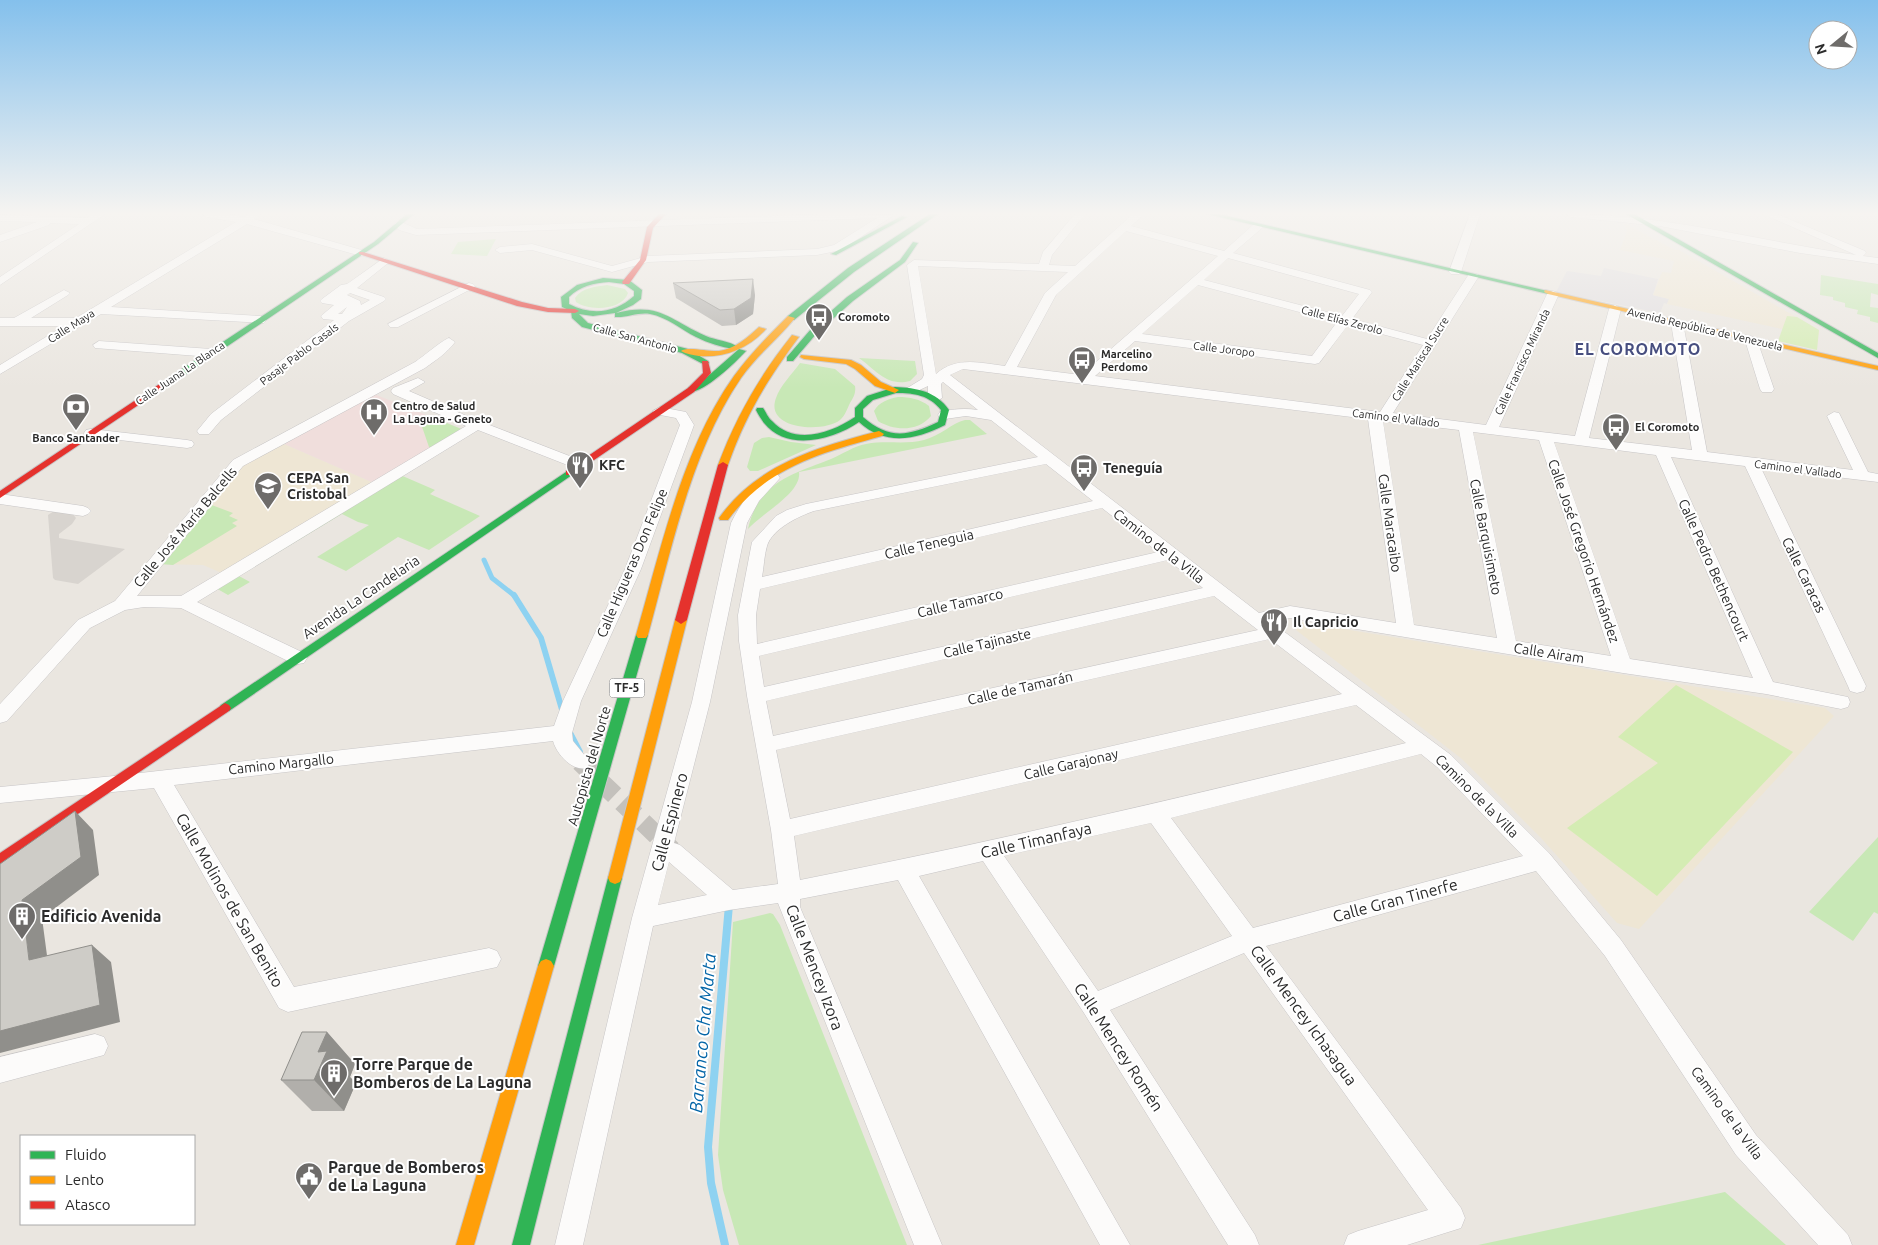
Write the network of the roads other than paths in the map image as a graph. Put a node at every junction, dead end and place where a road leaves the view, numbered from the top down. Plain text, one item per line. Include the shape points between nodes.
1 (15, 272) edge
2 (159, 272) edge
3 (333, 272) edge
4 (370, 272) edge
5 (422, 272) edge
6 (606, 272) edge
7 (633, 272) edge
8 (834, 272) edge
9 (852, 272) edge
10 (875, 272) edge
11 (888, 272) edge
12 (913, 272) edge
13 (1072, 272) edge
14 (1206, 272) edge
15 (1292, 272) edge
16 (1455, 272) edge
17 (1730, 272) edge
18 (1473, 276) junction
19 (1196, 281) junction
20 (0, 282) edge
21 (626, 282) junction
22 (584, 284) junction
23 (469, 286) junction
24 (349, 289) junction
25 (64, 293) dead end
26 (568, 293) junction
27 (1553, 294) junction
28 (638, 297) junction
29 (506, 300) junction
30 (1615, 308) junction
31 (97, 310) junction
32 (575, 311) junction
33 (619, 311) junction
34 (345, 318) junction
35 (671, 318) junction
36 (260, 320) junction
37 (1346, 321) junction
38 (0, 322) edge
39 (17, 322) junction
40 (77, 322) junction
41 (1677, 322) junction
42 (394, 324) dead end
43 (585, 325) junction
44 (620, 331) junction
45 (756, 335) junction
46 (1132, 337) junction
47 (1751, 340) junction
48 (449, 342) dead end
49 (1430, 343) junction
50 (99, 345) dead end
51 (734, 347) dead end
52 (685, 351) junction
53 (211, 353) junction
54 (1878, 356) edge
55 (1878, 368) edge
56 (0, 370) edge
57 (1009, 371) junction
58 (942, 375) junction
59 (1084, 379) junction
60 (418, 382) dead end
61 (1767, 389) dead end
62 (692, 390) junction
63 (895, 390) junction
64 (911, 390) junction
65 (935, 398) junction
66 (868, 399) junction
67 (660, 411) junction
68 (945, 415) junction
69 (1380, 416) junction
70 (1834, 416) dead end
71 (858, 419) junction
72 (1000, 421) junction
73 (470, 422) junction
74 (1465, 426) junction
75 (1491, 429) junction
76 (204, 431) dead end
77 (91, 434) junction
78 (879, 434) junction
79 (1545, 436) junction
80 (1581, 441) junction
81 (187, 444) dead end
82 (836, 446) junction
83 (1662, 452) junction
84 (1700, 456) junction
85 (1049, 459) junction
86 (1751, 463) junction
87 (580, 465) junction
88 (1863, 477) junction
89 (1878, 478) edge
90 (729, 495) dead end
91 (0, 497) edge
92 (1105, 504) junction
93 (83, 511) dead end
94 (1171, 554) junction
95 (753, 585) junction
96 (703, 590) dead end
97 (1218, 590) junction
98 (184, 602) junction
99 (120, 605) junction
100 (681, 619) junction
101 (1257, 619) junction
102 (1406, 630) junction
103 (1274, 632) junction
104 (1508, 647) junction
105 (750, 652) junction
106 (298, 658) junction
107 (1623, 666) junction
108 (1857, 686) dead end
109 (1766, 687) junction
110 (756, 696) junction
111 (1361, 697) junction
112 (1841, 702) dead end
113 (0, 716) edge
114 (562, 733) junction
115 (765, 745) junction
116 (1424, 746) junction
117 (580, 762) tunnel mouth
118 (159, 778) junction
119 (114, 784) junction
120 (0, 794) edge
121 (1156, 813) junction
122 (782, 830) junction
123 (672, 851) tunnel mouth
124 (988, 851) junction
125 (0, 860) edge
126 (1540, 860) junction
127 (904, 869) junction
128 (788, 892) junction
129 (730, 900) junction
130 (643, 918) junction
131 (1249, 940) junction
132 (489, 959) dead end
133 (1093, 1005) junction
134 (95, 1046) dead end
135 (0, 1070) edge
136 (465, 1245) edge
137 (521, 1245) edge
138 (569, 1245) edge
139 (928, 1245) edge
140 (1116, 1245) edge
141 (1246, 1245) edge
142 (1358, 1245) edge
143 (1838, 1245) edge

1 - 20 street
2 - 31 street, Calle Maya
3 - 36 main road, Calle Juana La Blanca
4 - 24 street
5 - 23 main road, Calle San Antonio
6 - 22 main road, Calle San Antonio
7 - 21 main road
8 - 45 main road
9 - 136 main road, Autopista del Norte / TF-5 via 820,294 768,339 730,389 708,432 661,571
10 - 100 main road, TF-5 via 819,313 791,341 752,395 725,455
11 - 71 main road, TF-5 via 814,331 786,364 758,415 779,432 816,437 845,429
12 - 64 street via 930,375 927,381
13 - 57 street via 1051,293
14 - 19 street
15 - 37 street via 1366,292
16 - 18 main road, Avenida República de Venezuela
17 - 54 main road
18 - 27 main road, Avenida República de Venezuela
18 - 49 street, Calle Mariscal Sucre
19 - 37 street, Calle Elías Zerolo
19 - 46 street
21 - 22 main road
21 - 28 main road via 638,290
22 - 26 main road, Calle San Antonio
23 - 26 main road, Calle San Antonio via 537,303
23 - 29 main road, Calle San Antonio
23 - 42 street
24 - 34 street, Pasaje Pablo Casals via 339,296 356,303
24 - 34 street via 380,299
24 - 34 street via 345,287 326,301 345,303 327,316
25 - 39 street
26 - 32 main road via 565,305
27 - 30 main road, Avenida República de Venezuela
27 - 75 street, Calle Francisco Miranda
28 - 33 main road
28 - 35 main road via 666,310
29 - 32 main road, Calle San Antonio via 538,308
29 - 43 main road, Calle San Antonio
30 - 41 main road, Avenida República de Venezuela
30 - 80 street
31 - 36 street
31 - 40 street, Calle Maya
32 - 33 main road
32 - 43 main road, Calle San Antonio via 575,316
33 - 35 main road via 652,310
33 - 44 main road via 610,320
34 - 76 street, Pasaje Pablo Casals via 216,417
35 - 51 main road via 703,338
36 - 53 main road, Calle Juana La Blanca
37 - 46 street, Calle Joropo via 1315,360
37 - 49 street, Calle Elías Zerolo
38 - 39 street
39 - 40 street
40 - 56 street, Calle Maya
41 - 47 main road, Avenida República de Venezuela
41 - 84 street
43 - 44 main road, Calle San Antonio via 609,332
44 - 52 main road, Calle San Antonio
45 - 52 main road via 728,354 709,356
45 - 62 main road via 730,362
46 - 59 street
47 - 55 main road, Avenida República de Venezuela
47 - 61 street
48 - 99 street, Calle José María Balcells via 420,365 238,463
49 - 69 street, Calle Mariscal Sucre
50 - 53 street
52 - 62 main road, Avenida La Candelaria via 706,363 708,368
53 - 77 main road, Calle Juana La Blanca
57 - 58 street, Camino el Vallado via 963,365
57 - 59 street, Camino el Vallado
58 - 65 street via 934,384
58 - 72 street, Camino de la Villa
59 - 69 street, Camino el Vallado
60 - 73 street via 398,391
62 - 67 main road, Avenida La Candelaria
63 - 64 main road
63 - 66 main road
63 - 66 main road via 878,384 854,364 809,358 846,367 860,378
64 - 65 main road
65 - 68 main road via 942,403
66 - 71 main road via 858,408
67 - 87 main road, Avenida La Candelaria
67 - 114 street, Calle Higueras Don Felipe via 681,414 688,426 633,569 572,701
68 - 72 street, Camino de la Villa via 980,413
68 - 78 main road via 942,423 925,433 901,437
69 - 74 street, Camino el Vallado
69 - 102 street, Calle Maracaibo
70 - 88 street
71 - 78 main road
72 - 85 street, Camino de la Villa
73 - 87 street
73 - 98 street
74 - 75 street, Camino el Vallado
74 - 104 street, Calle Barquisimeto
75 - 79 street, Camino el Vallado
77 - 81 street
77 - 91 main road, Calle Juana La Blanca
78 - 82 main road
79 - 80 street, Camino el Vallado
79 - 107 street, Calle José Gregorio Hernández
80 - 83 street, Camino el Vallado
82 - 90 main road via 760,477 731,504 723,522
82 - 130 street, Calle Espinero via 774,477 745,507 701,702
83 - 84 street, Camino el Vallado
83 - 109 street, Calle Pedro Bethencourt
84 - 86 street, Camino el Vallado
85 - 92 street, Camino de la Villa
85 - 95 street, Calle Mencey Izora via 792,513 760,542
86 - 88 street, Camino el Vallado
86 - 108 street, Calle Caracas
87 - 106 main road, Avenida La Candelaria
88 - 89 street, Camino el Vallado
91 - 93 street
92 - 94 street, Camino de la Villa
92 - 95 street, Calle Teneguia
94 - 97 street, Camino de la Villa
94 - 105 street, Calle Tamarco
95 - 105 street, Calle Mencey Izora via 747,615
96 - 100 main road
97 - 101 street, Camino de la Villa
97 - 110 street, Calle Tajinaste
98 - 99 street via 144,601
98 - 106 street
99 - 113 street, Calle José María Balcells via 84,624
100 - 137 main road, TF-5
101 - 102 street, Calle Airam via 1290,612
101 - 103 street, Camino de la Villa
102 - 104 street, Calle Airam
103 - 111 street, Camino de la Villa
103 - 115 street, Calle de Tamarán
104 - 107 street, Calle Airam
105 - 110 street, Calle Mencey Izora
106 - 119 main road, Avenida La Candelaria
107 - 109 street, Calle Airam
109 - 112 street, Calle Airam
110 - 115 street, Calle Mencey Izora
111 - 116 street, Camino de la Villa
111 - 122 street, Calle Garajonay
114 - 117 street via 563,744
114 - 118 street, Camino Margallo
115 - 122 street, Calle Mencey Izora
116 - 121 street, Calle Timanfaya
116 - 126 street, Camino de la Villa via 1444,760
118 - 119 street, Camino Margallo
118 - 132 street, Calle Molinos de San Benito via 288,1000
119 - 120 street, Camino Margallo
119 - 125 main road, Avenida La Candelaria
121 - 124 street, Calle Timanfaya
121 - 131 street, Calle Mencey Ichasagua
122 - 128 street, Calle Mencey Izora
123 - 129 street
124 - 127 street, Calle Timanfaya
124 - 133 street, Calle Mencey Romén
126 - 131 street, Calle Gran Tinerfe
126 - 143 street, Camino de la Villa via 1613,948 1746,1145
127 - 128 street, Calle Timanfaya
127 - 140 street
128 - 129 street, Calle Timanfaya
128 - 139 street, Calle Mencey Izora via 789,907
129 - 130 street, Calle Timanfaya
130 - 138 street, Calle Espinero
131 - 133 street, Calle Gran Tinerfe
131 - 142 street, Calle Mencey Ichasagua via 1451,1218
133 - 141 street, Calle Mencey Romén
134 - 135 street

